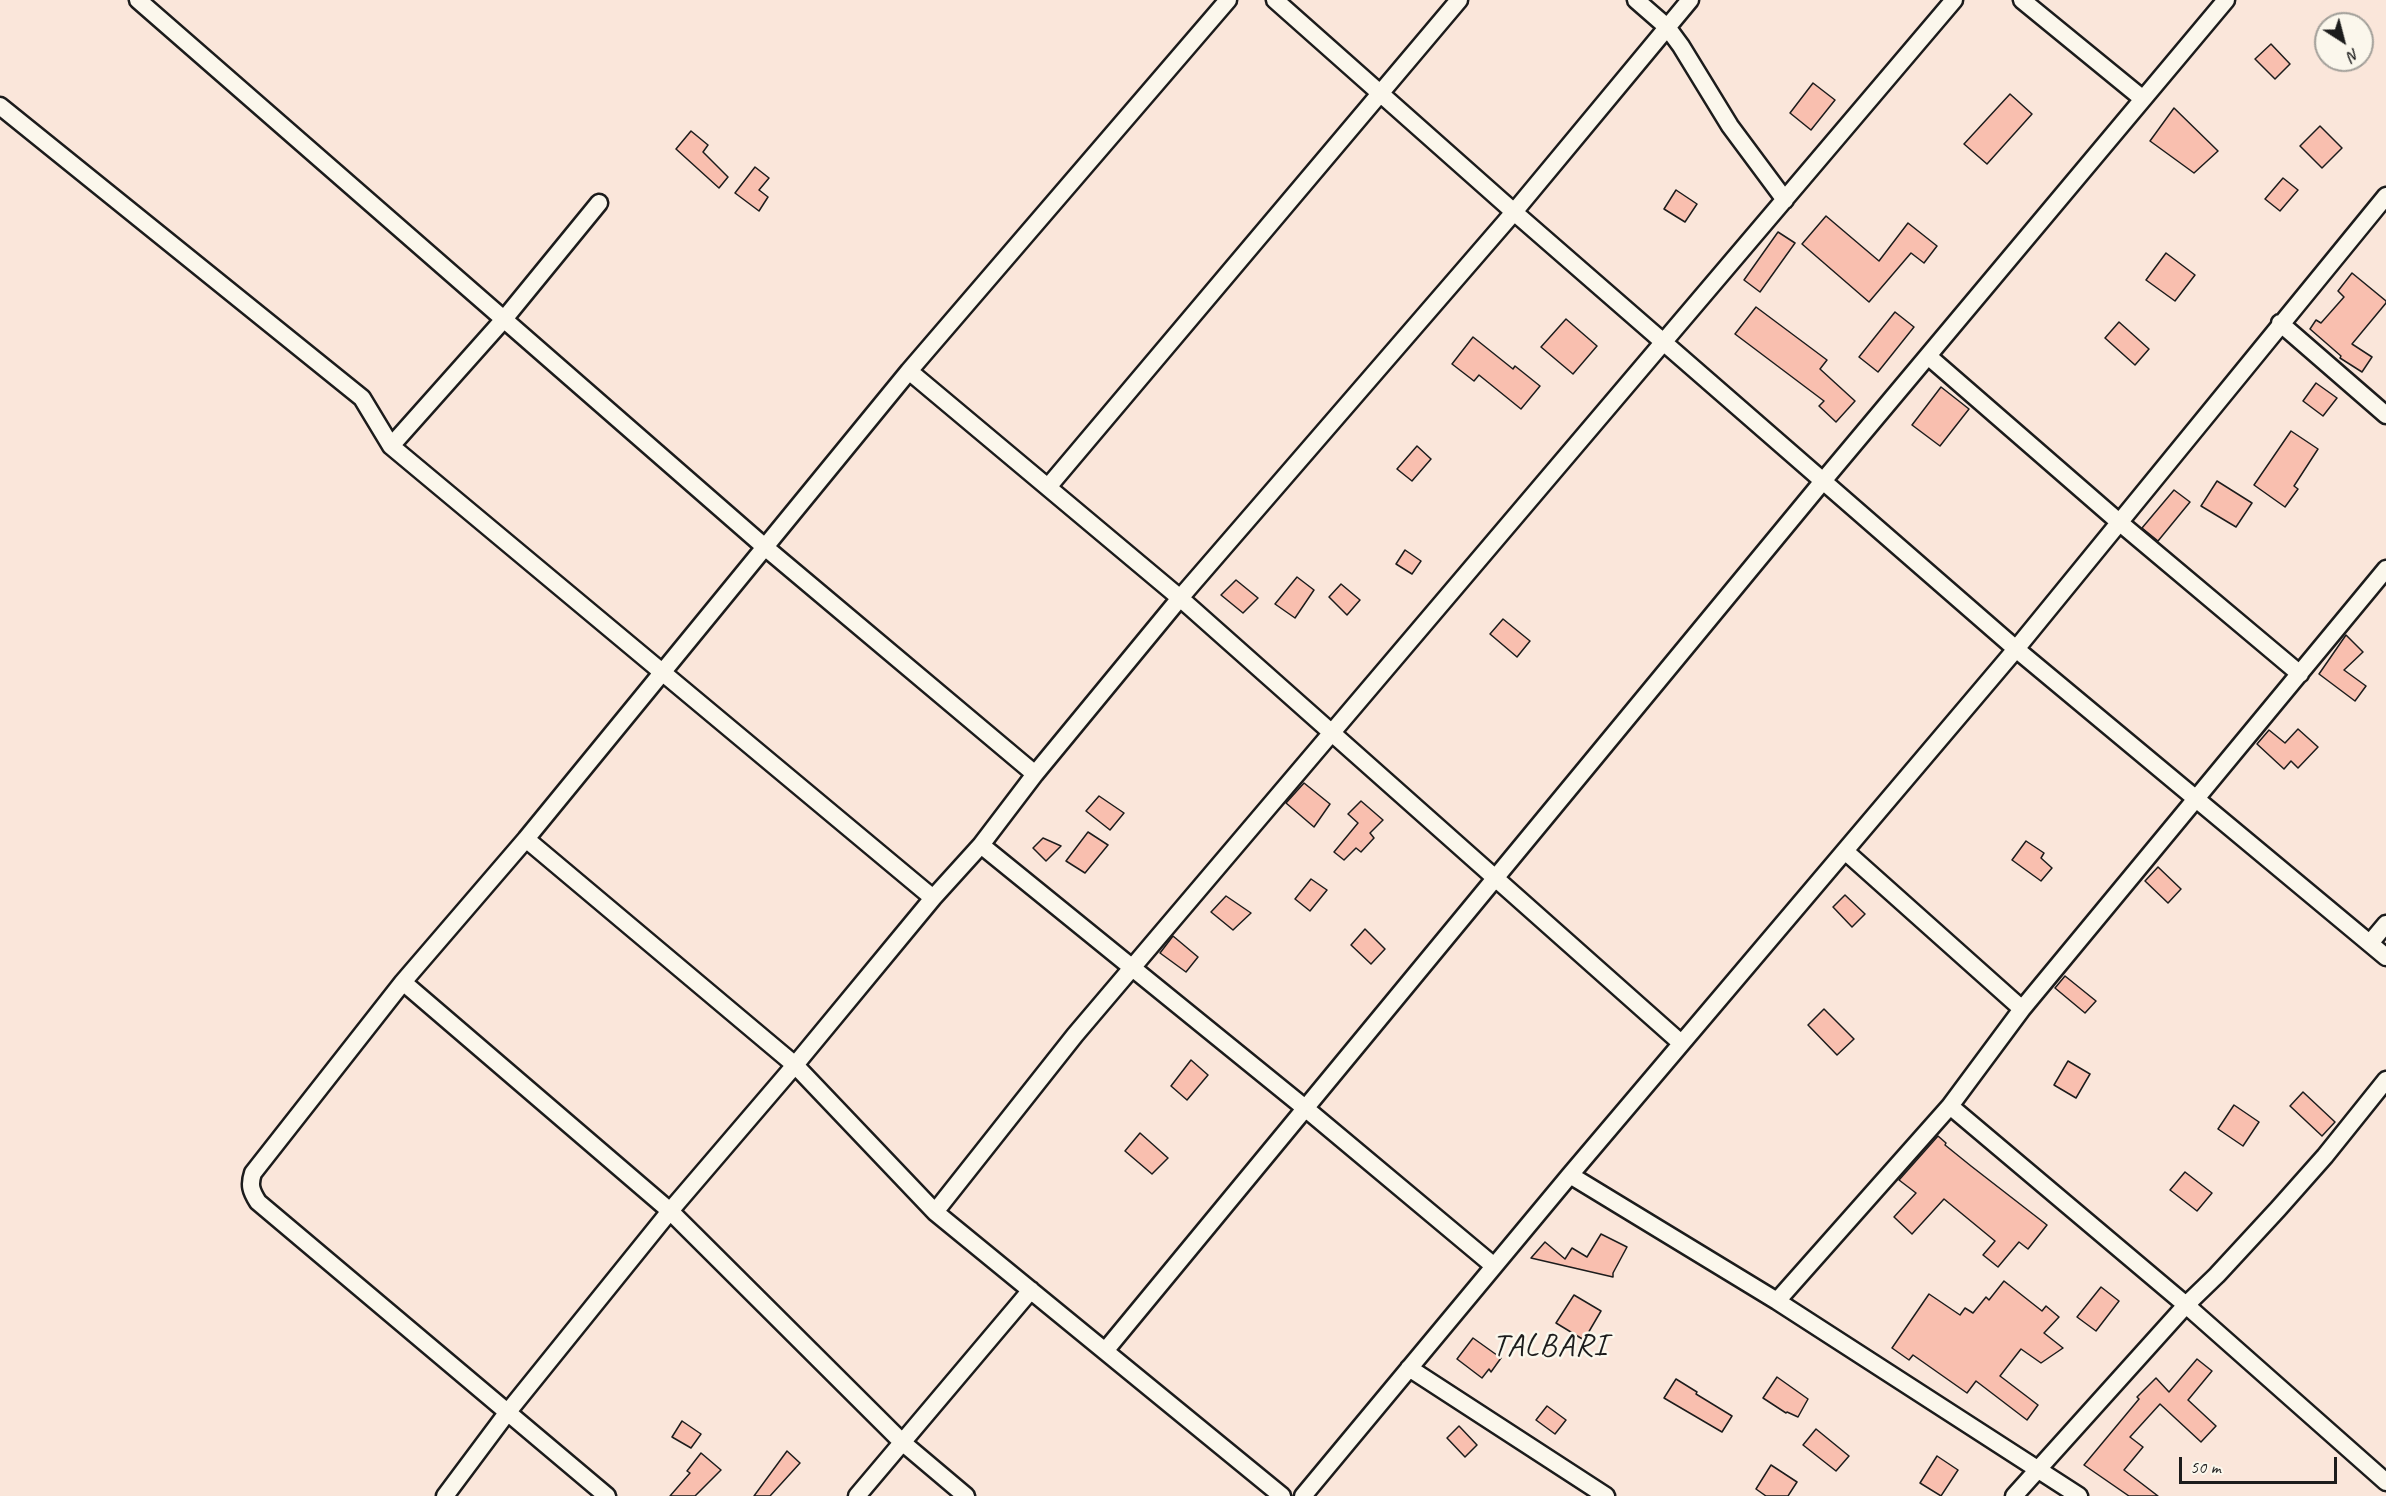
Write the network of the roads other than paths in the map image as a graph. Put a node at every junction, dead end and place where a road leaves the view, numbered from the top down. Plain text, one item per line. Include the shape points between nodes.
1 (138, 0) edge
2 (1228, 0) edge
3 (1275, 0) edge
4 (1459, 0) edge
5 (1636, 0) edge
6 (1690, 0) edge
7 (1954, 0) edge
8 (2022, 0) edge
9 (2226, 0) edge
10 (1667, 27) junction
11 (1380, 91) junction
12 (2143, 99) junction
13 (0, 106) edge
14 (2386, 196) edge
15 (1785, 200) junction
16 (599, 203) dead end
17 (1514, 212) junction
18 (505, 318) junction
19 (2280, 324) junction
20 (1664, 340) junction
21 (1928, 356) junction
22 (909, 371) junction
23 (2386, 416) edge
24 (391, 446) junction
25 (1823, 481) junction
26 (1048, 487) junction
27 (2119, 522) junction
28 (766, 548) junction
29 (2386, 569) edge
30 (1180, 598) junction
31 (2016, 649) junction
32 (663, 672) junction
33 (2300, 674) junction
34 (1333, 733) junction
35 (1035, 774) junction
36 (2196, 799) junction
37 (525, 839) junction
38 (981, 844) junction
39 (1845, 851) junction
40 (1495, 878) junction
41 (933, 898) junction
42 (2386, 924) edge
43 (2370, 943) junction
44 (2386, 957) edge
45 (1132, 968) junction
46 (403, 982) junction
47 (2022, 1009) junction
48 (1681, 1043) junction
49 (795, 1065) junction
50 (2386, 1080) edge
51 (1950, 1106) junction
52 (1305, 1108) junction
53 (1570, 1174) junction
54 (670, 1211) junction
55 (935, 1212) junction
56 (1494, 1266) junction
57 (1030, 1290) junction
58 (1777, 1301) junction
59 (2186, 1305) junction
60 (1105, 1351) junction
61 (1409, 1368) junction
62 (507, 1413) junction
63 (902, 1442) junction
64 (2037, 1468) junction
65 (2384, 1475) edge
66 (445, 1496) edge
67 (607, 1496) edge
68 (857, 1496) edge
69 (966, 1496) edge
70 (1282, 1496) edge
71 (1303, 1496) edge
72 (1606, 1496) edge
73 (2014, 1496) edge
74 (2079, 1496) edge

1 - 18 street
2 - 22 street
3 - 11 street
4 - 11 street
5 - 10 street
6 - 10 street
7 - 15 street
8 - 12 street
9 - 12 street
10 - 15 street via 1730,126
10 - 17 street
11 - 17 street
11 - 26 street
12 - 21 street
13 - 24 street via 362,398
14 - 19 street
15 - 20 street
16 - 18 street
17 - 20 street
17 - 30 street
18 - 24 street
18 - 28 street
19 - 23 street
19 - 27 street
20 - 25 street
20 - 34 street
21 - 25 street
21 - 27 street
22 - 26 street
22 - 28 street
24 - 32 street
25 - 31 street
25 - 40 street
26 - 30 street
27 - 31 street
27 - 33 street
28 - 32 street
28 - 35 street
29 - 33 street
30 - 34 street
30 - 35 street
31 - 36 street
31 - 39 street
32 - 37 street
32 - 41 street
33 - 36 street
34 - 40 street
34 - 45 street
35 - 38 street
36 - 43 street
36 - 47 street
37 - 46 street
37 - 49 street
38 - 41 street
38 - 45 street
39 - 47 street
39 - 48 street
40 - 48 street
40 - 52 street
41 - 49 street
42 - 43 street
43 - 44 street
45 - 52 street
45 - 55 street
46 - 54 street
46 - 62 street via 249,1183 258,1202
47 - 51 street
48 - 53 street
49 - 54 street
49 - 55 street
50 - 59 street via 2278,1209
51 - 58 street
51 - 59 street
52 - 56 street
52 - 60 street
53 - 56 street
53 - 58 street
54 - 62 street
54 - 63 street
55 - 57 street
56 - 61 street
57 - 60 street
57 - 63 street
58 - 64 street
59 - 64 street
59 - 65 street
60 - 70 street
61 - 71 street
61 - 72 street
62 - 66 street
62 - 67 street
63 - 68 street
63 - 69 street
64 - 73 street
64 - 74 street

